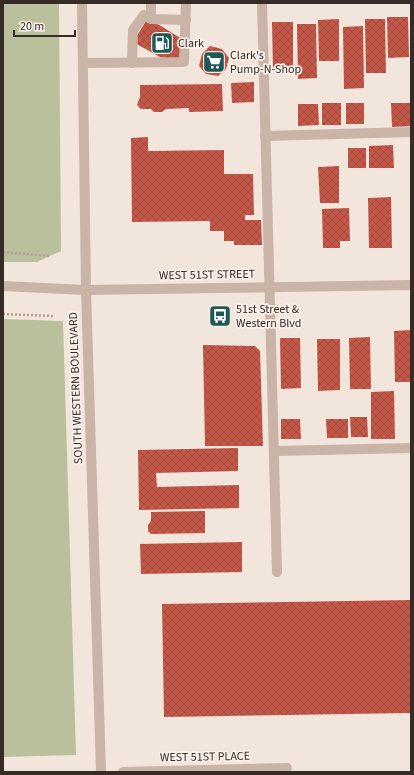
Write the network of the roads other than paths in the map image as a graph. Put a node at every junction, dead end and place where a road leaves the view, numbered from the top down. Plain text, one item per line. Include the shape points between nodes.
1 (82, 3) edge
2 (151, 3) edge
3 (186, 3) edge
4 (262, 3) edge
5 (151, 19) junction
6 (186, 20) junction
7 (132, 62) junction
8 (83, 63) junction
9 (411, 132) edge
10 (266, 136) junction
11 (411, 285) edge
12 (3, 286) edge
13 (270, 288) junction
14 (86, 290) junction
15 (411, 448) edge
16 (274, 451) junction
17 (277, 572) dead end
18 (287, 768) dead end
19 (101, 772) edge
20 (123, 772) edge

1 - 8 street, SOUTH WESTERN BOULEVARD
2 - 5 street
3 - 6 street
4 - 10 street
5 - 6 street
5 - 7 street via 144,15 134,30
6 - 7 street via 184,62
7 - 8 street
8 - 14 street, SOUTH WESTERN BOULEVARD
9 - 10 street
10 - 13 street
11 - 13 street, WEST 51ST STREET
12 - 14 street, WEST 51ST STREET
13 - 14 street, WEST 51ST STREET
13 - 16 street
14 - 19 street, SOUTH WESTERN BOULEVARD
15 - 16 street
16 - 17 street
18 - 20 street, WEST 51ST PLACE

